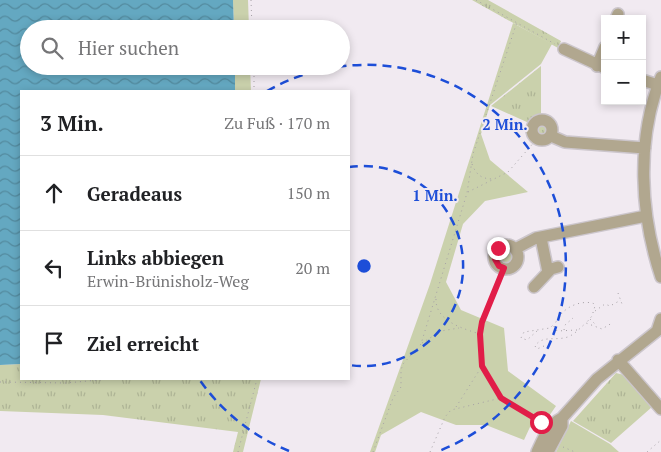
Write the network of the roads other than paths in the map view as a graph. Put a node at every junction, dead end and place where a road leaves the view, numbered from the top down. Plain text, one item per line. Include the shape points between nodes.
1 (564, 49) road end
2 (601, 67) edge
3 (646, 80) edge
4 (659, 81) edge
5 (656, 115) edge
6 (551, 136) junction
7 (645, 148) junction
8 (646, 216) junction
9 (541, 238) junction
10 (515, 249) junction
11 (659, 264) edge
12 (661, 277) edge
13 (534, 287) dead end
14 (661, 319) edge
15 (659, 332) edge
16 (618, 360) junction
17 (661, 409) edge
18 (562, 418) junction
19 (537, 452) edge
20 (548, 452) edge

1 - 2 street
3 - 4 street
4 - 5 street
5 - 7 street
6 - 6 street via 545,140 537,139 532,128 542,119 551,124
6 - 7 street via 565,142
7 - 8 street
8 - 9 street
8 - 11 street
9 - 10 street
9 - 13 street via 553,270
10 - 10 street via 505,245 496,252 496,263 510,268 518,256
11 - 12 street
14 - 15 street
15 - 16 street
16 - 17 street
16 - 18 street via 596,379
18 - 19 street via 544,436
18 - 20 street via 562,426

